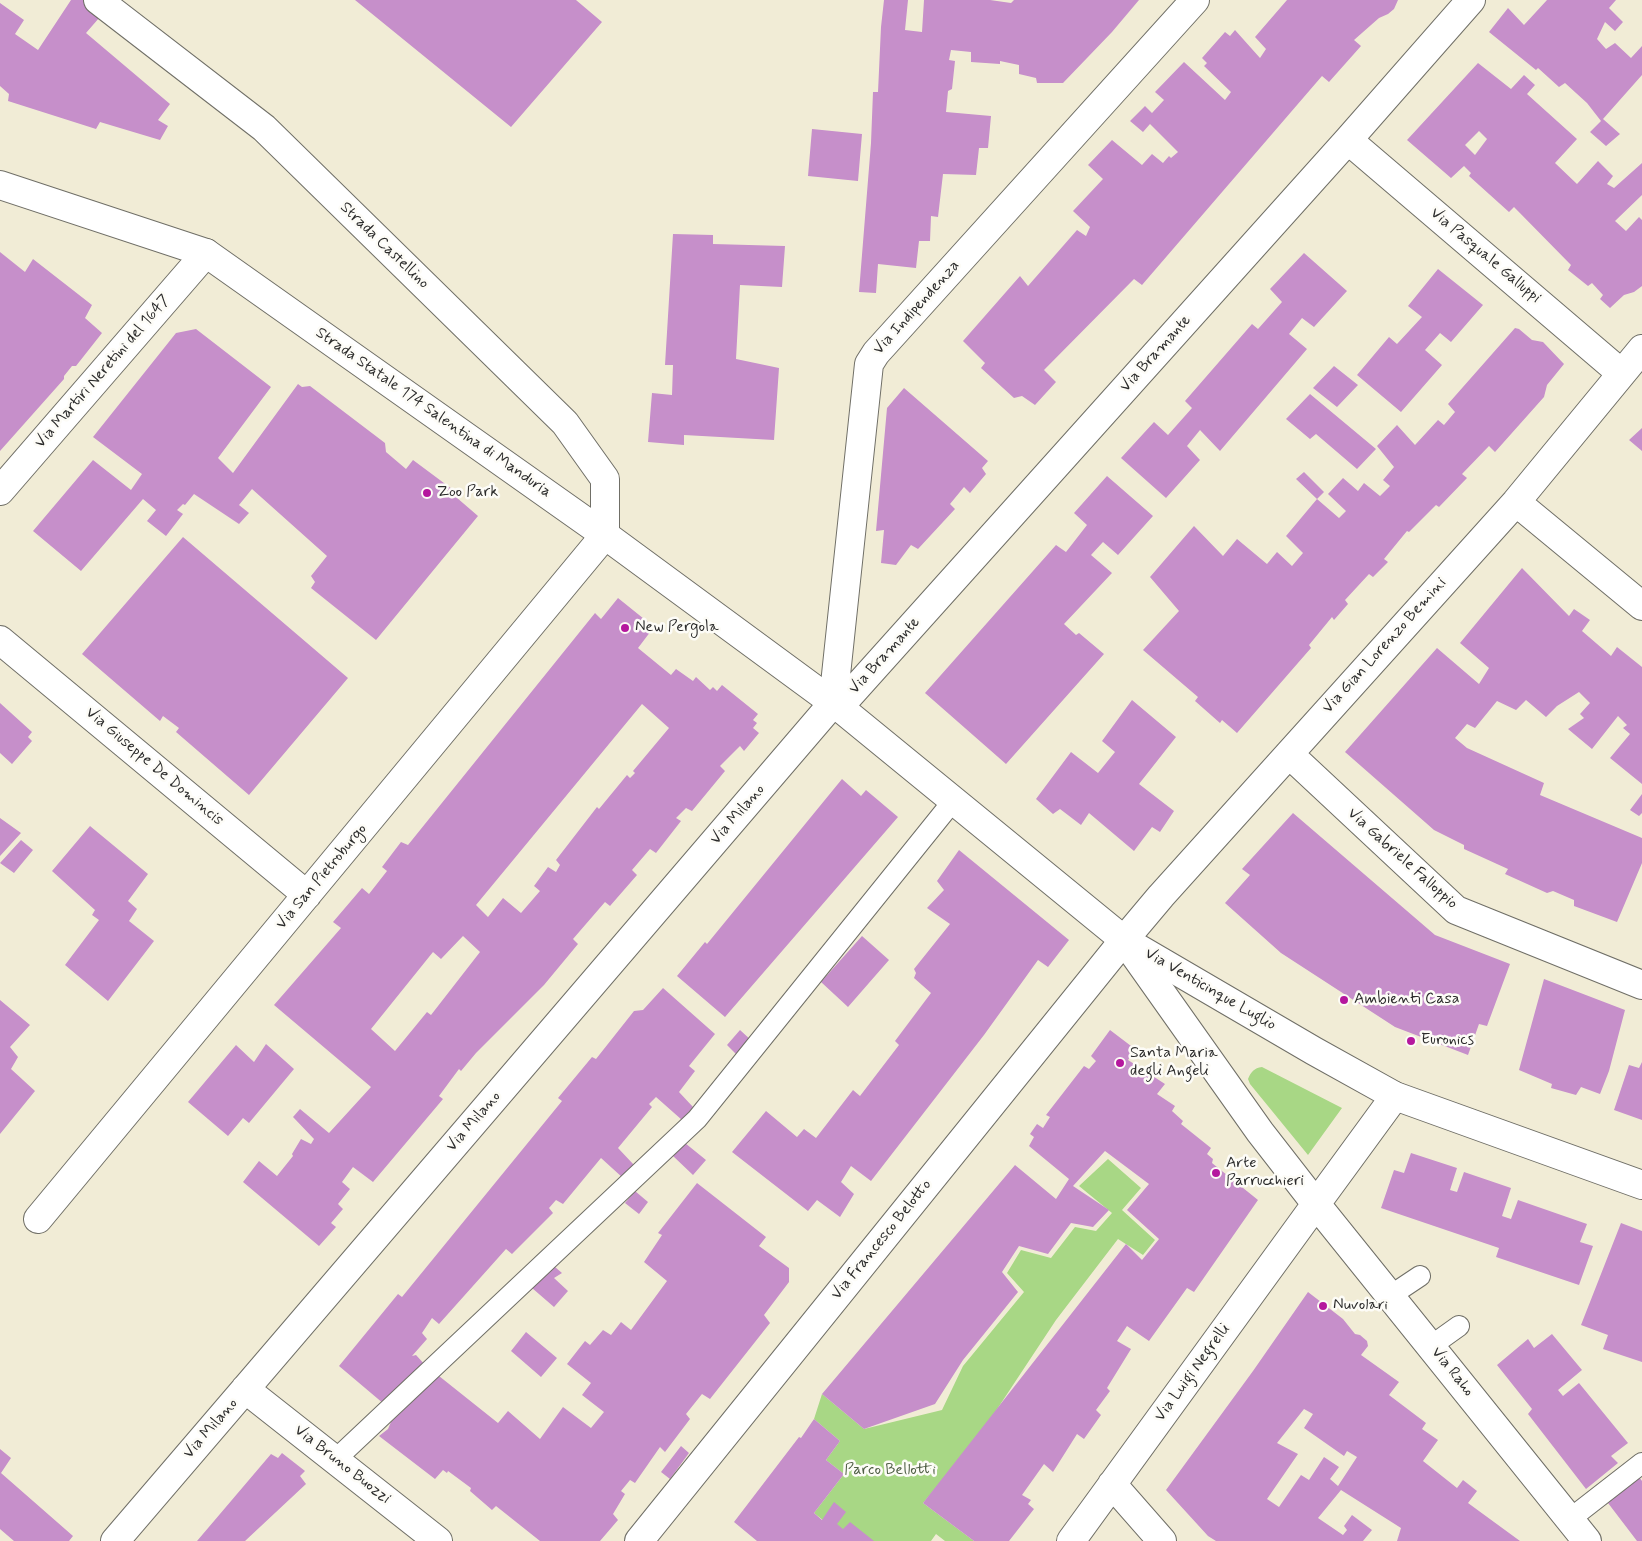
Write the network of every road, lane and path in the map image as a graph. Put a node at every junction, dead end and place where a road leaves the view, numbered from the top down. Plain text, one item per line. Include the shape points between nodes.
1 (98, 0) edge
2 (1195, 0) edge
3 (1471, 0) edge
4 (1348, 140) junction
5 (0, 185) edge
6 (206, 253) junction
7 (1642, 349) edge
8 (1621, 373) junction
9 (0, 491) edge
10 (1516, 502) junction
11 (605, 535) junction
12 (1642, 606) edge
13 (0, 640) edge
14 (836, 705) junction
15 (1289, 754) junction
16 (953, 801) junction
17 (307, 894) junction
18 (1124, 940) junction
19 (1642, 985) edge
20 (1395, 1096) junction
21 (1642, 1185) edge
22 (1316, 1204) junction
23 (38, 1219) dead end
24 (1420, 1276) dead end
25 (1390, 1296) junction
26 (1458, 1326) dead end
27 (1431, 1346) junction
28 (245, 1389) junction
29 (335, 1460) junction
30 (1642, 1463) edge
31 (1112, 1484) junction
32 (1570, 1519) junction
33 (648, 1538) edge
34 (115, 1541) edge
35 (438, 1541) edge
36 (1071, 1541) edge
37 (1162, 1541) edge
38 (1587, 1541) edge

1 - 11 street, Strada Castellino via 264,128 565,423 605,479
2 - 14 street, Via Indipendenza via 869,364
3 - 4 street, Via Bramante
4 - 8 street, Via Pasquale Galluppi
4 - 14 street, Via Bramante
5 - 6 street, Strada Statale 174 Salentina di Manduria
6 - 9 street, Via Martiri Neretini del 1647
6 - 11 street, Strada Statale 174 Salentina di Manduria
7 - 8 street, Via Gian Lorenzo Bemini
8 - 10 street, Via Gian Lorenzo Bemini
10 - 12 street
10 - 15 street, Via Gian Lorenzo Bemini
11 - 14 street, Strada Statale 174 Salentina di Manduria
11 - 17 street, Via San Pietroburgo
13 - 17 street, Via Giuseppe De Domincis
14 - 16 street, Via Venticinque Luglio
14 - 28 street, Via Milano
15 - 18 street, Via Gian Lorenzo Bemini
15 - 19 street, Via Gabriele Falloppio via 1456,910
16 - 18 street, Via Venticinque Luglio
16 - 29 lane via 697,1118
17 - 23 street, Via San Pietroburgo
18 - 20 street, Via Venticinque Luglio
18 - 22 street, Via Raho via 1260,1132
18 - 33 street, Via Francesco Belotto
20 - 21 street, Via Venticinque Luglio
20 - 22 street
22 - 25 street, Via Raho
22 - 31 street, Via Luigi Negrelli
24 - 25 lane
25 - 27 street, Via Raho
26 - 27 lane
27 - 32 street, Via Raho
28 - 29 street, Via Bruno Buozzi
28 - 34 street, Via Milano
29 - 35 street, Via Bruno Buozzi
30 - 32 lane
31 - 36 street, Via Luigi Negrelli
31 - 37 street
32 - 38 street, Via Raho

